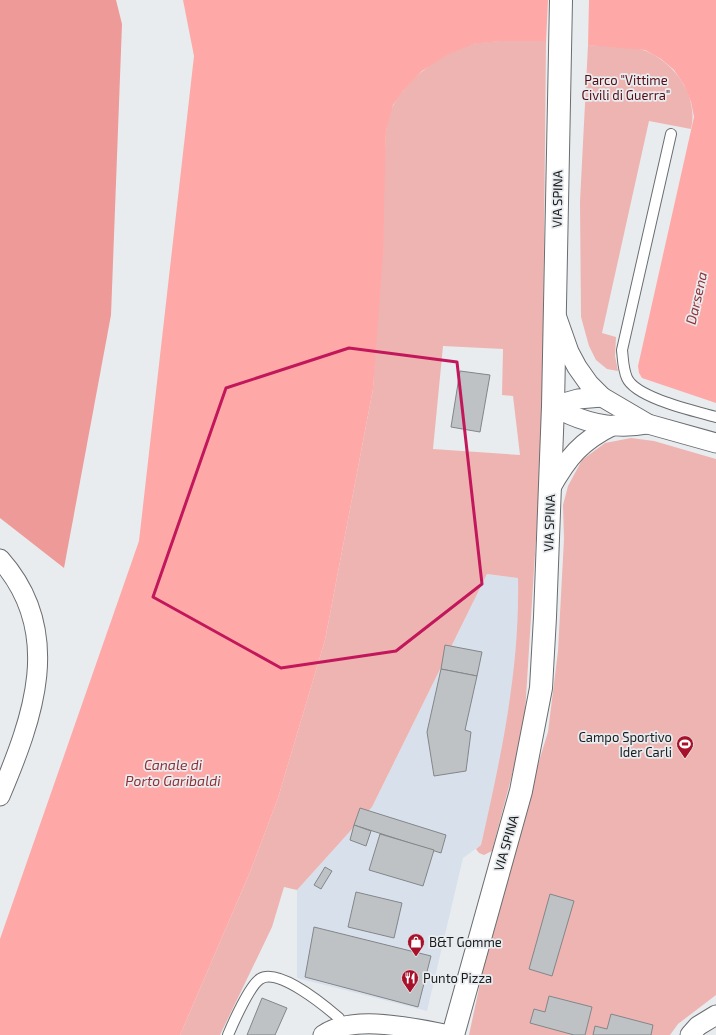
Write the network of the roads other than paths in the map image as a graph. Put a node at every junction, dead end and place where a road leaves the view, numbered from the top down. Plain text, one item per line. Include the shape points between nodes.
1 (562, 0) edge
2 (672, 134) dead end
3 (555, 313) junction
4 (602, 397) junction
5 (553, 406) junction
6 (716, 417) edge
7 (648, 424) junction
8 (614, 425) junction
9 (716, 443) edge
10 (550, 489) junction
11 (0, 558) edge
12 (0, 796) edge
13 (716, 1015) edge
14 (342, 1026) junction
15 (228, 1035) edge
16 (323, 1035) edge
17 (452, 1035) edge
18 (690, 1035) edge

1 - 3 street, VIA SPINA
2 - 6 lane via 624,344 624,367 628,379 638,390
3 - 4 street via 577,367
3 - 5 street, VIA SPINA
4 - 5 street via 578,399
4 - 7 street
5 - 8 street via 570,417 589,423
5 - 10 street, VIA SPINA
7 - 8 street
7 - 9 street
8 - 10 street via 597,433 577,449
10 - 17 street, VIA SPINA via 543,657 536,720 521,791
11 - 12 street via 26,599 35,633 38,664 38,680 32,711 19,752
13 - 18 street via 698,1026
14 - 15 lane via 339,1018 296,986 274,976 265,976 258,980
14 - 16 street
14 - 17 street via 381,1025

